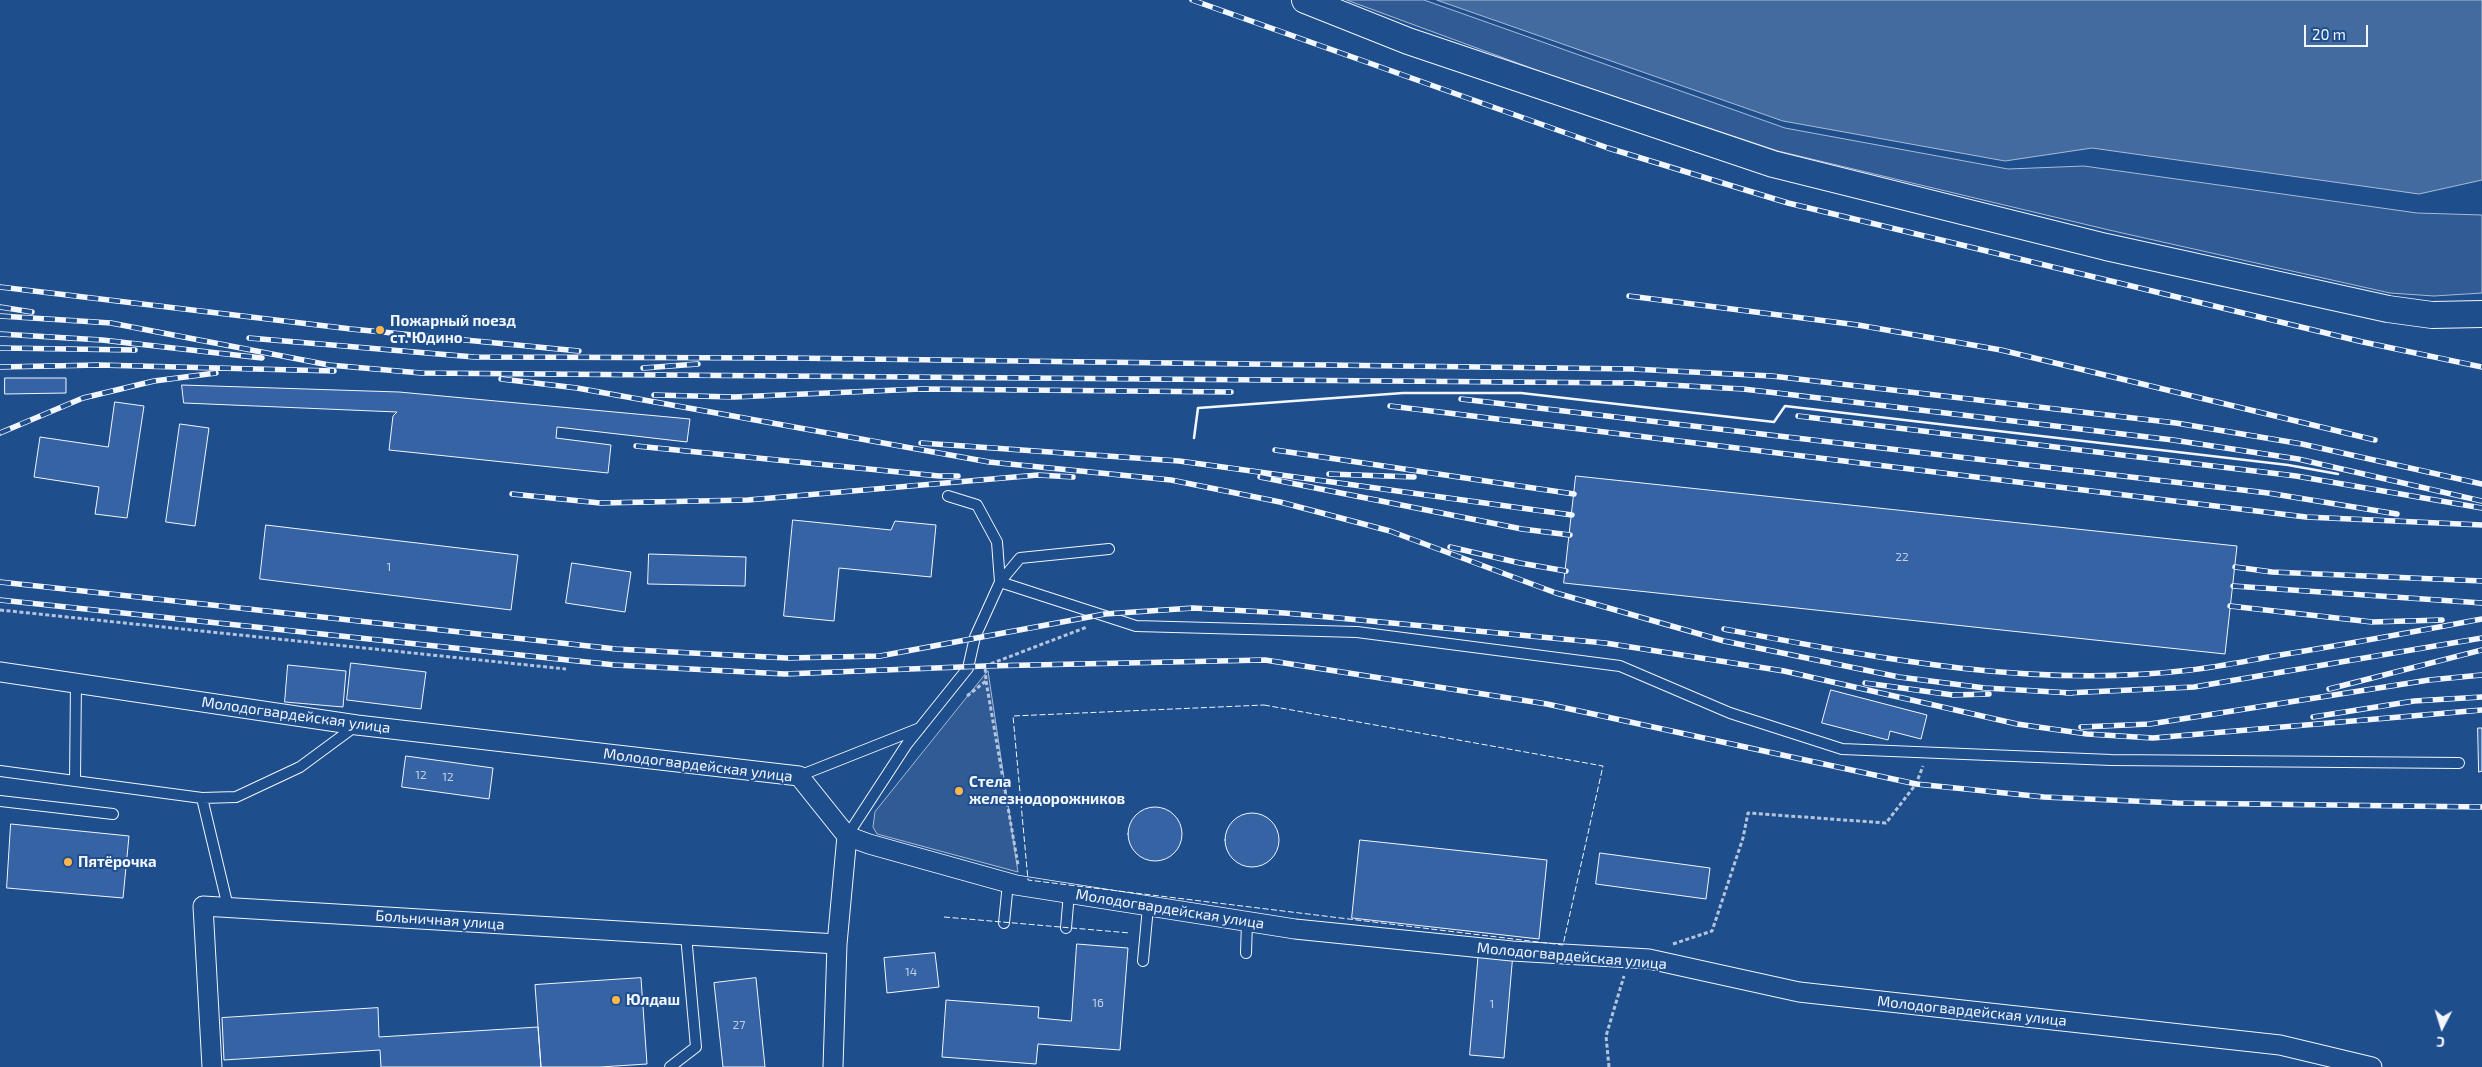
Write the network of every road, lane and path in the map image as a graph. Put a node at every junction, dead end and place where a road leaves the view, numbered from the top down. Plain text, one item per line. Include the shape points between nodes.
1 (1305, 0) edge
2 (2482, 314) edge
3 (948, 496) dead end
4 (1109, 549) dead end
5 (1000, 582) junction
6 (0, 610) edge
7 (1112, 617) junction
8 (566, 669) dead end
9 (0, 672) edge
10 (986, 681) junction
11 (76, 682) junction
12 (964, 699) dead end
13 (357, 725) junction
14 (921, 728) junction
15 (1927, 753) junction
16 (2459, 763) dead end
17 (0, 771) edge
18 (799, 776) junction
19 (75, 780) junction
20 (202, 798) junction
21 (0, 801) edge
22 (113, 814) dead end
23 (847, 836) junction
24 (1015, 884) junction
25 (1069, 893) junction
26 (228, 907) junction
27 (1148, 907) junction
28 (1248, 922) junction
29 (1004, 923) dead end
30 (1066, 928) dead end
31 (686, 935) junction
32 (838, 944) junction
33 (1666, 946) dead end
34 (1246, 953) dead end
35 (1630, 958) junction
36 (1143, 961) dead end
37 (212, 1067) edge
38 (670, 1067) edge
39 (833, 1067) edge
40 (1609, 1067) edge
41 (2372, 1067) edge

1 - 2 main road via 1408,41 1774,164 2106,247 2388,309 2432,315
3 - 5 lane via 977,505 997,542
4 - 5 lane via 1020,558
5 - 7 lane
5 - 14 lane via 975,637 968,668
6 - 8 path
7 - 10 path via 985,666
7 - 15 lane via 1136,626 1357,632 1620,666 1730,713 1842,748
9 - 11 street, Молодогвардейская улица
10 - 12 path
10 - 24 path
11 - 13 street, Молодогвардейская улица
11 - 19 lane
13 - 18 street, Молодогвардейская улица
13 - 20 lane via 300,767 236,797
14 - 18 lane
14 - 23 lane
15 - 16 lane via 2111,760
15 - 33 path via 1916,784 1886,823 1748,813 1743,838 1712,931
17 - 19 lane
18 - 23 street, Молодогвардейская улица
19 - 20 lane
20 - 26 lane
21 - 22 lane
23 - 24 street, Молодогвардейская улица
23 - 32 street
24 - 25 street, Молодогвардейская улица
24 - 29 lane
25 - 27 street, Молодогвардейская улица
25 - 30 lane
26 - 31 street, Больничная улица
26 - 37 street, Больничная улица via 203,906
27 - 28 street, Молодогвардейская улица
27 - 36 lane
28 - 34 lane
28 - 35 street, Молодогвардейская улица via 1502,950
31 - 32 street, Больничная улица
31 - 38 lane via 696,1047
32 - 39 street
35 - 40 path via 1606,1036
35 - 41 street, Молодогвардейская улица via 1649,959 1799,992 2280,1045

